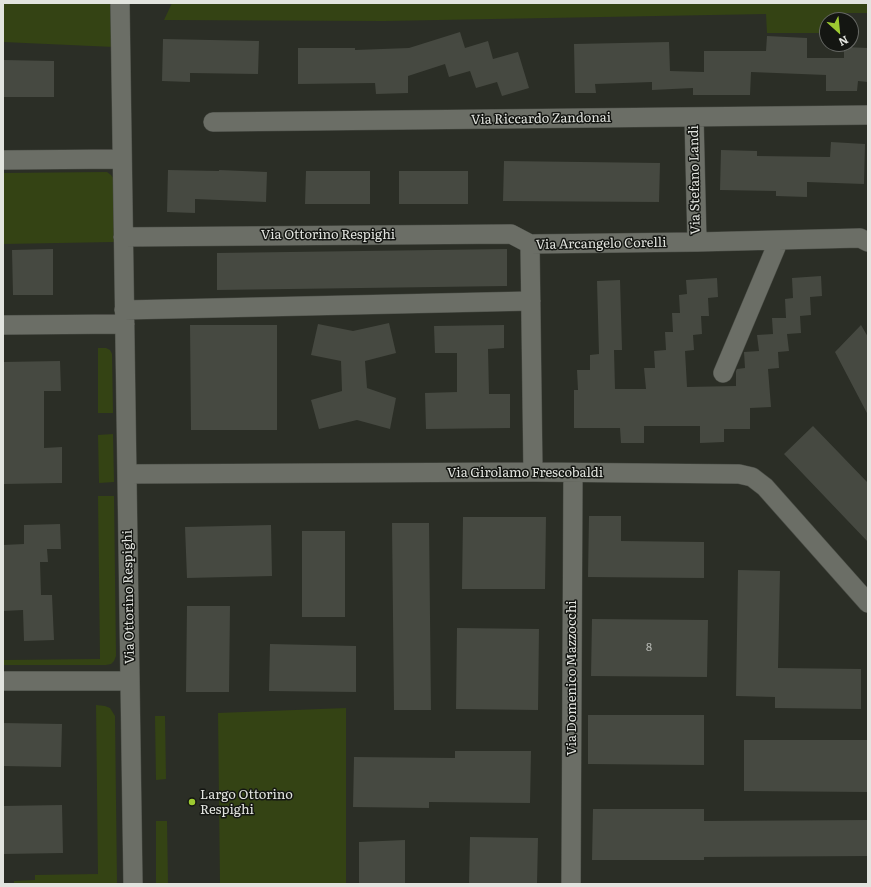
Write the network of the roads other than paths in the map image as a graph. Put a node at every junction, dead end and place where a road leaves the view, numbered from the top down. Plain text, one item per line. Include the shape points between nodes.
1 (120, 3) edge
2 (868, 115) edge
3 (694, 117) junction
4 (213, 122) dead end
5 (122, 159) junction
6 (3, 160) edge
7 (123, 236) junction
8 (779, 240) junction
9 (697, 242) junction
10 (868, 242) edge
11 (530, 244) junction
12 (531, 301) junction
13 (124, 317) junction
14 (3, 325) edge
15 (723, 373) dead end
16 (533, 472) junction
17 (574, 473) junction
18 (127, 474) junction
19 (868, 603) edge
20 (3, 681) edge
21 (130, 681) junction
22 (133, 884) edge
23 (571, 884) edge

1 - 5 street, Via Ottorino Respighi
2 - 3 street, Via Riccardo Zandonai
3 - 4 street, Via Riccardo Zandonai
3 - 9 street, Via Stefano Landi
5 - 6 street
5 - 7 street, Via Ottorino Respighi
7 - 11 street, Via Ottorino Respighi via 511,234
7 - 13 street, Via Ottorino Respighi
8 - 9 street, Via Arcangelo Corelli
8 - 10 street, Via Arcangelo Corelli via 860,238
8 - 15 street
9 - 11 street, Via Arcangelo Corelli
11 - 12 street, Via Arcangelo Corelli
12 - 13 street
12 - 16 street, Via Arcangelo Corelli
13 - 14 street
13 - 18 street, Via Ottorino Respighi
16 - 17 street, Via Girolamo Frescobaldi
16 - 18 street, Via Girolamo Frescobaldi
17 - 19 street, Via Girolamo Frescobaldi via 739,474 752,477 765,487
17 - 23 street, Via Domenico Mazzocchi
18 - 21 street, Via Ottorino Respighi
20 - 21 street
21 - 22 street, Via Ottorino Respighi

